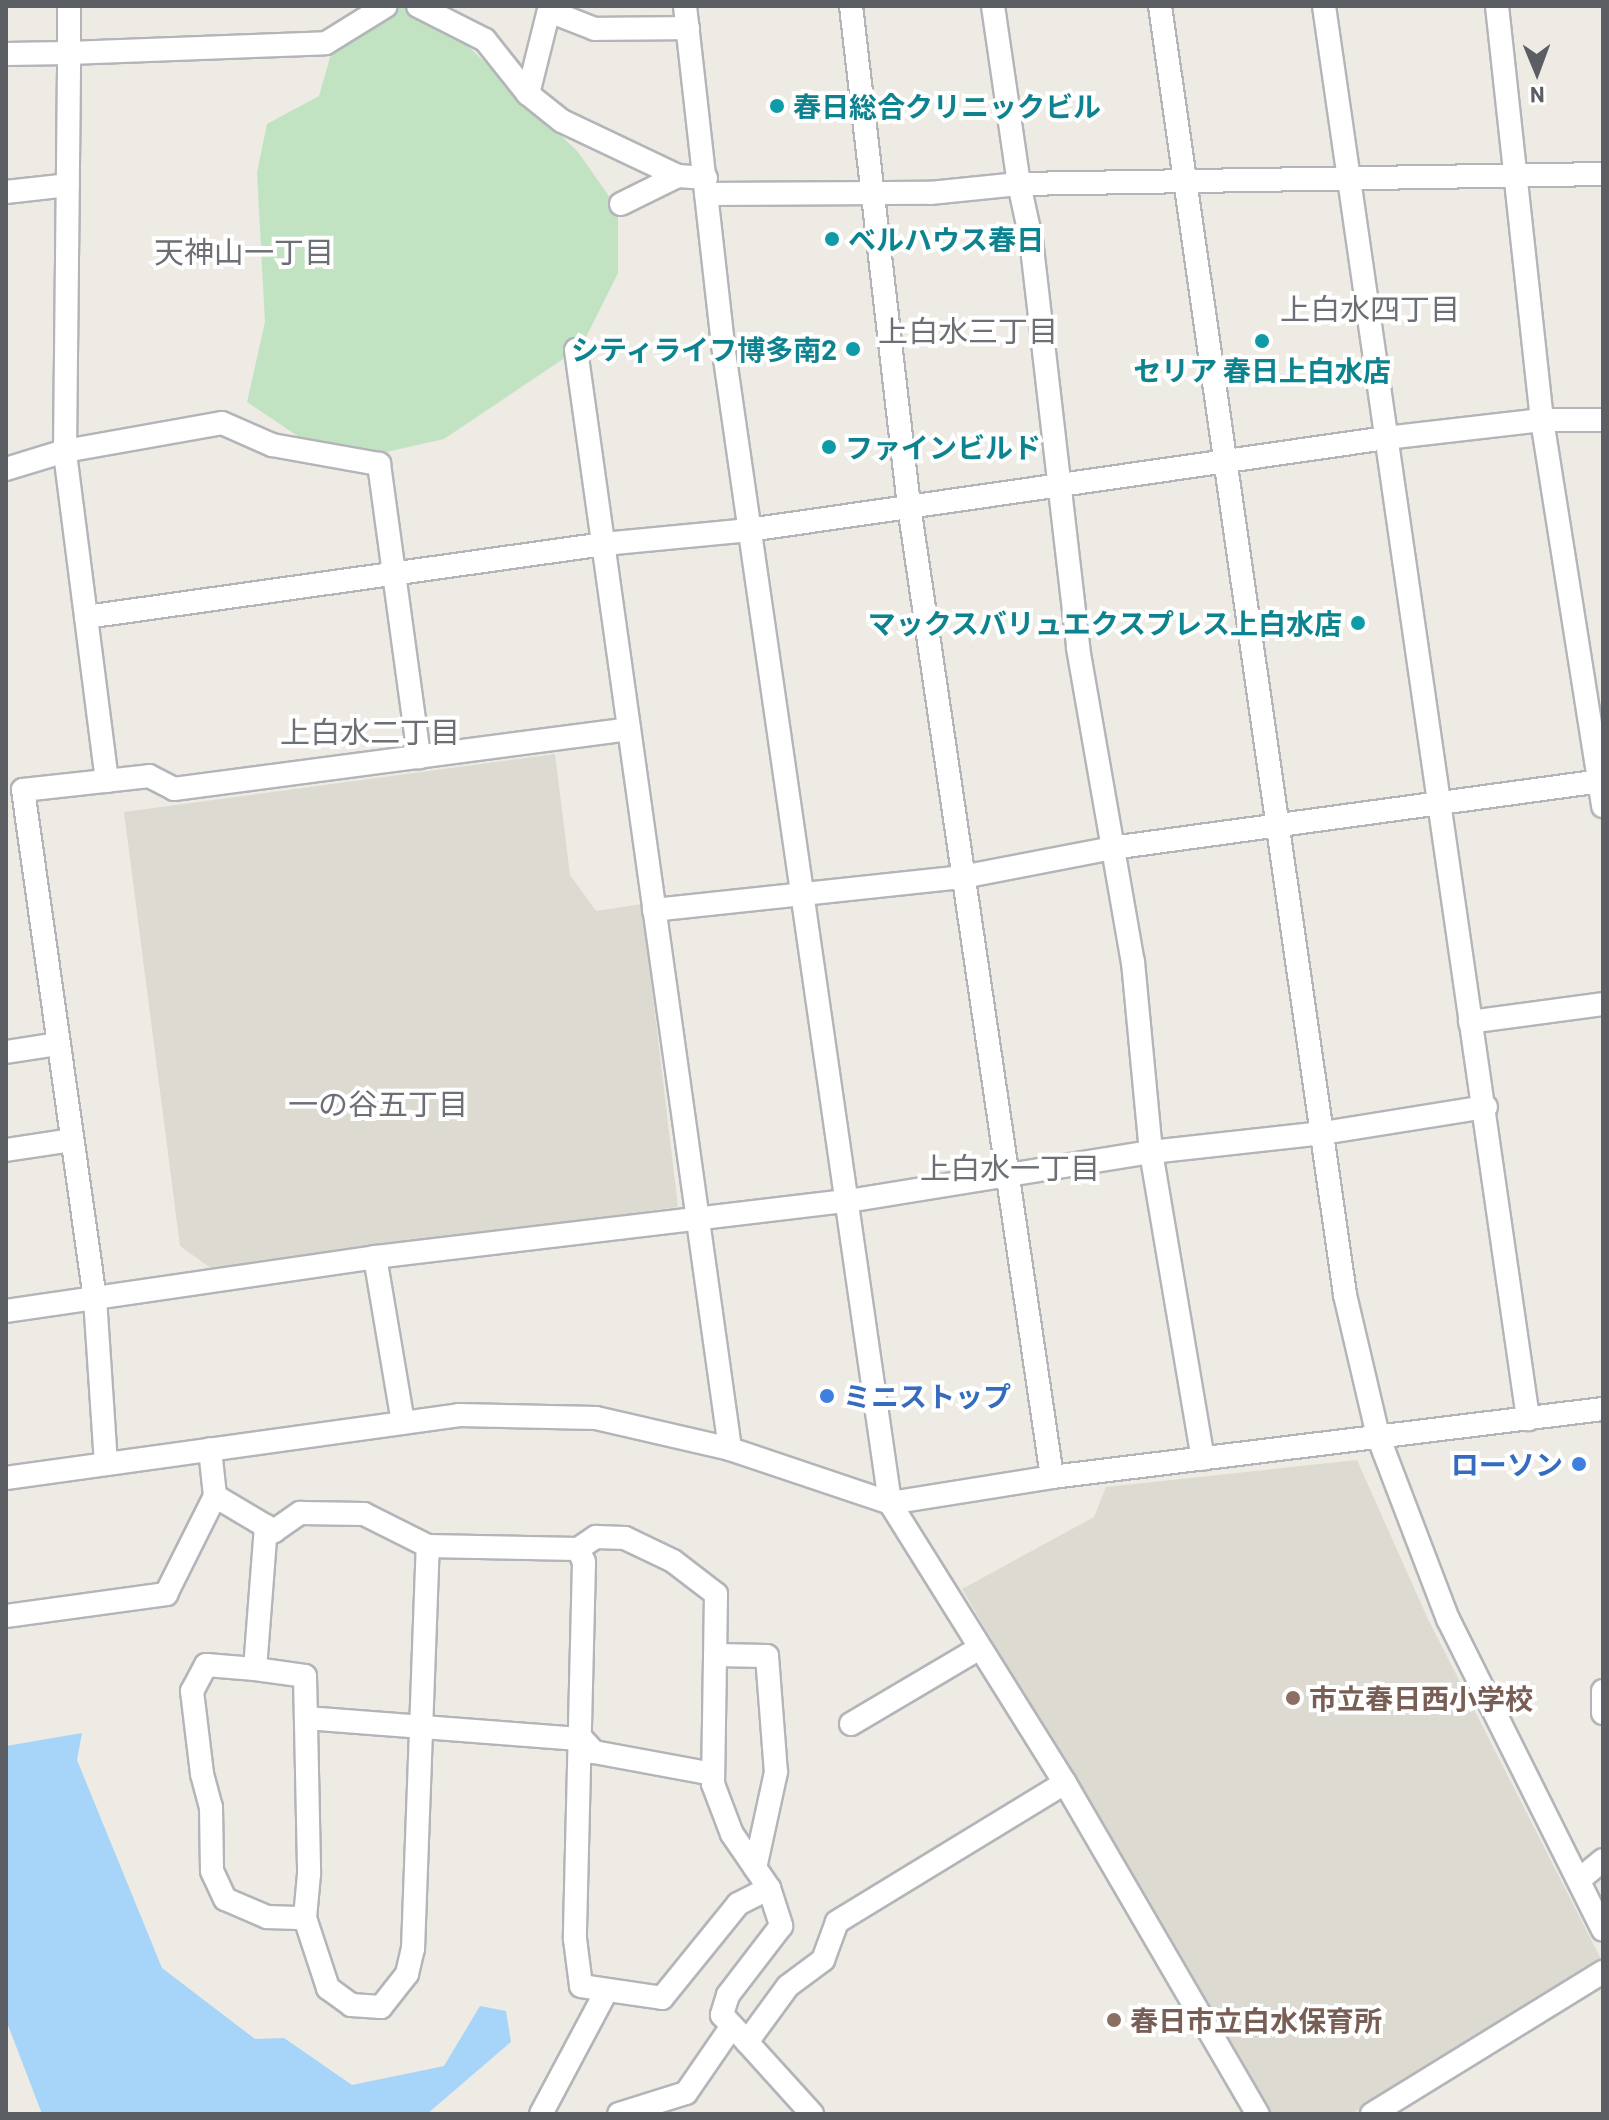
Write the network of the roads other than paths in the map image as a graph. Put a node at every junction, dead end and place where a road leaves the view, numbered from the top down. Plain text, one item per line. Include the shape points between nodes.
1 (69, 6) edge
2 (386, 6) edge
3 (418, 6) edge
4 (851, 6) edge
5 (993, 6) edge
6 (1160, 6) edge
7 (1324, 6) edge
8 (1497, 6) edge
9 (550, 8) edge
10 (687, 17) edge
11 (69, 53) junction
12 (6, 54) edge
13 (528, 94) junction
14 (1513, 172) junction
15 (1603, 174) edge
16 (1349, 175) junction
17 (678, 176) junction
18 (1185, 179) junction
19 (1019, 184) junction
20 (68, 185) junction
21 (706, 186) junction
22 (869, 191) junction
23 (6, 192) edge
24 (621, 204) dead end
25 (576, 350) dead end
26 (1542, 420) junction
27 (1603, 420) edge
28 (1386, 438) junction
29 (65, 451) junction
30 (1225, 462) junction
31 (6, 469) edge
32 (1058, 483) junction
33 (909, 506) junction
34 (749, 530) junction
35 (604, 544) junction
36 (395, 573) junction
37 (86, 617) junction
38 (629, 729) junction
39 (419, 757) junction
40 (107, 781) junction
41 (1601, 781) edge
42 (14, 784) edge
43 (1439, 802) junction
44 (1603, 806) edge
45 (1277, 827) junction
46 (1112, 848) junction
47 (962, 877) junction
48 (803, 893) junction
49 (654, 910) junction
50 (1603, 1004) edge
51 (1470, 1022) junction
52 (58, 1044) junction
53 (6, 1052) edge
54 (1486, 1107) junction
55 (1323, 1133) junction
56 (71, 1140) junction
57 (6, 1150) edge
58 (1151, 1152) junction
59 (1006, 1174) junction
60 (848, 1201) junction
61 (696, 1217) junction
62 (375, 1257) junction
63 (95, 1299) junction
64 (6, 1311) edge
65 (1603, 1409) edge
66 (1528, 1419) junction
67 (403, 1423) junction
68 (1378, 1436) junction
69 (210, 1449) junction
70 (730, 1449) junction
71 (1203, 1459) junction
72 (106, 1464) junction
73 (1052, 1477) junction
74 (6, 1478) edge
75 (215, 1496) junction
76 (890, 1503) junction
77 (266, 1526) junction
78 (428, 1546) junction
79 (578, 1549) junction
80 (6, 1616) edge
81 (978, 1649) junction
82 (715, 1655) junction
83 (255, 1669) junction
84 (1603, 1691) edge
85 (1603, 1713) edge
86 (306, 1718) junction
87 (851, 1724) dead end
88 (423, 1726) junction
89 (582, 1739) junction
90 (713, 1774) junction
91 (1065, 1783) junction
92 (1603, 1860) edge
93 (755, 1868) junction
94 (1579, 1880) junction
95 (769, 1888) junction
96 (305, 1918) junction
97 (1603, 1930) edge
98 (1603, 1972) edge
99 (607, 1990) junction
100 (740, 2034) junction
101 (686, 2093) junction
102 (541, 2114) edge
103 (619, 2114) edge
104 (674, 2114) edge
105 (812, 2114) edge
106 (1258, 2114) edge
107 (1372, 2114) edge

1 - 11 street
2 - 11 street via 326,43
3 - 13 street via 485,40
4 - 22 street
5 - 19 street
6 - 18 street
7 - 16 street
8 - 14 street
9 - 10 street via 595,29
9 - 13 street
10 - 21 street
11 - 12 street
11 - 20 street
13 - 17 street via 562,121
14 - 15 street
14 - 16 street
14 - 26 street
16 - 18 street
16 - 28 street
17 - 21 street
17 - 24 street
18 - 19 street
18 - 30 street
19 - 22 street via 930,193
19 - 32 street via 1031,239
20 - 23 street
20 - 29 street
21 - 22 street
21 - 34 street
22 - 33 street
25 - 35 street
26 - 27 street
26 - 28 street
26 - 41 street
28 - 30 street
28 - 43 street
29 - 31 street
29 - 36 street via 222,423 272,445 379,464
29 - 37 street
30 - 32 street
30 - 45 street
32 - 33 street
32 - 46 street
33 - 34 street
33 - 47 street
34 - 35 street
34 - 48 street
35 - 36 street
35 - 38 street
36 - 37 street
36 - 39 street
37 - 40 street
38 - 39 street
38 - 49 street
39 - 40 street via 174,789 149,776
40 - 42 street
41 - 43 street
41 - 44 street
42 - 52 street
43 - 45 street
43 - 51 street
45 - 46 street
45 - 55 street
46 - 47 street
46 - 58 street via 1133,962
47 - 48 street
47 - 59 street
48 - 49 street
48 - 60 street
49 - 61 street
50 - 51 street
51 - 54 street
52 - 53 street
52 - 56 street
54 - 55 street
54 - 66 street
55 - 58 street
55 - 68 street via 1345,1295
56 - 57 street
56 - 63 street
58 - 59 street
58 - 71 street
59 - 60 street
59 - 73 street
60 - 61 street
60 - 76 street
61 - 62 street
61 - 70 street
62 - 63 street
62 - 67 street
63 - 64 street
63 - 72 street
65 - 66 street
66 - 68 street
67 - 69 street
67 - 70 street via 458,1415 596,1418
68 - 71 street
68 - 94 street via 1448,1619
69 - 72 street
69 - 75 street
70 - 76 street
71 - 73 street
72 - 74 street
73 - 76 street
75 - 77 street
75 - 80 street via 166,1594
76 - 81 street
77 - 78 street via 274,1531 300,1513 364,1514
77 - 83 street
78 - 79 street
78 - 88 street
79 - 82 street via 596,1537 625,1538 673,1561 716,1594
79 - 89 street via 584,1562
81 - 87 street
81 - 91 street
82 - 90 street
82 - 93 street via 767,1656 776,1772
83 - 86 street via 305,1676
83 - 96 street via 206,1665 192,1691 211,1807 212,1871 225,1899 267,1917
84 - 85 street
86 - 88 street
86 - 96 street
88 - 89 street
88 - 96 street via 413,1949 407,1974 381,2007 351,2005 328,1988
89 - 90 street via 594,1752
89 - 99 street via 575,1939 581,1986
90 - 93 street via 732,1834
91 - 100 street via 837,1922 823,1960
91 - 106 street
92 - 94 street
93 - 95 street
94 - 97 street
95 - 99 street via 738,1904 662,1998
95 - 100 street via 781,1926 728,1995 722,2015
98 - 107 street
99 - 102 street
100 - 101 street
100 - 105 street
101 - 103 street
101 - 104 street

